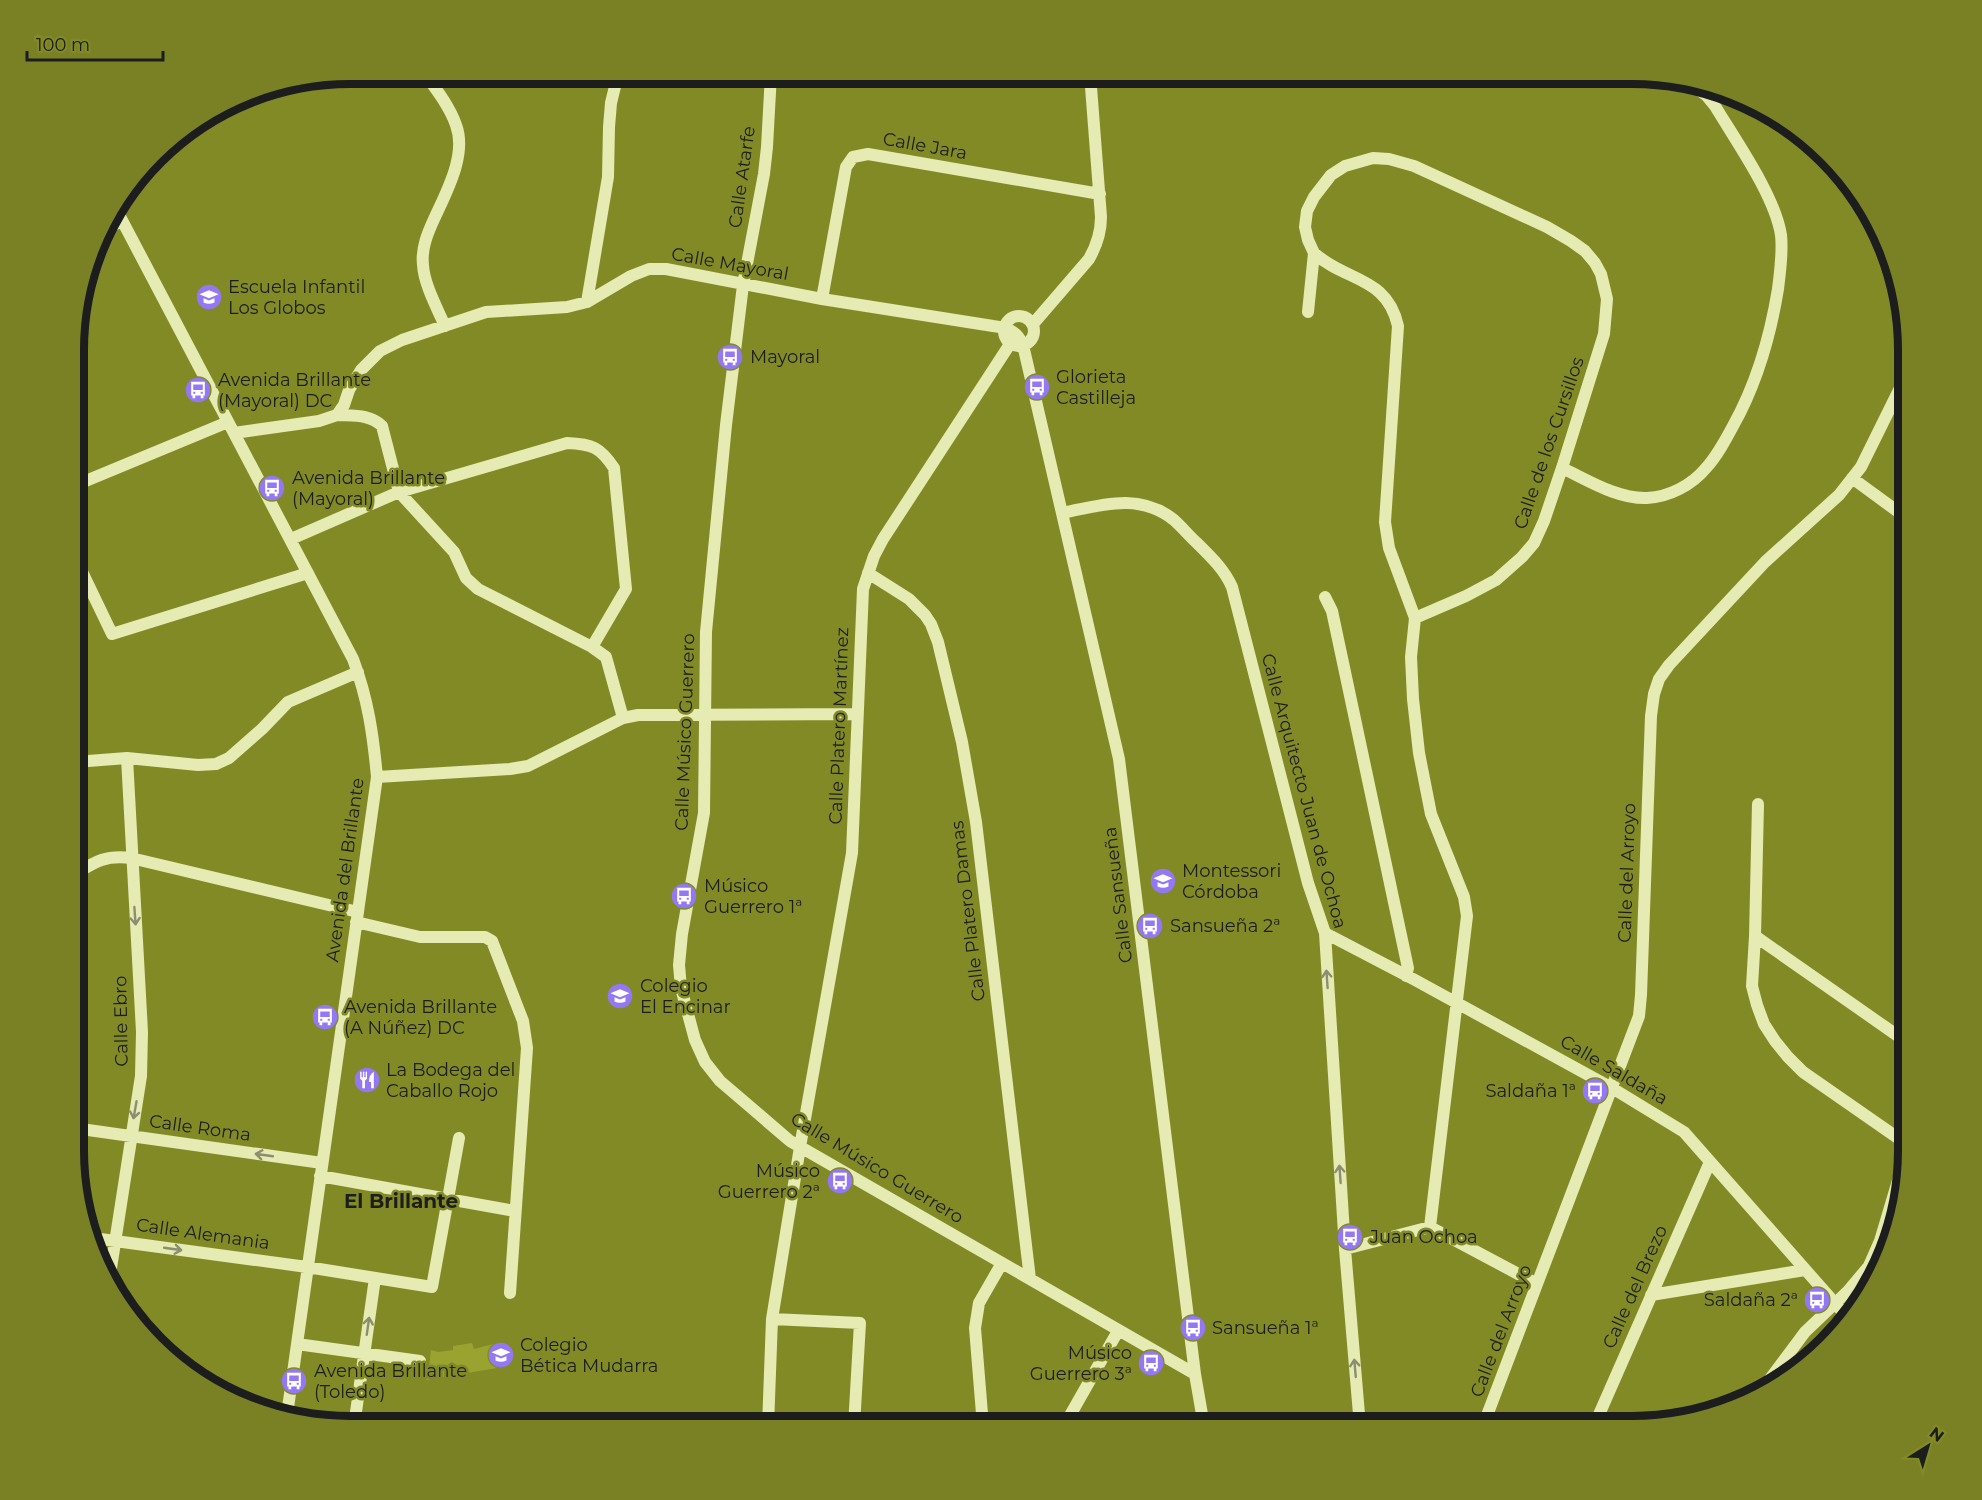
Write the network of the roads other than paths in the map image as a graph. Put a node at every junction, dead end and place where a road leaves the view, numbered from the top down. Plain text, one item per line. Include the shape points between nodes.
1 (431, 84) edge
2 (616, 84) edge
3 (770, 84) edge
4 (1091, 84) edge
5 (1705, 94) edge
6 (1100, 194) junction
7 (120, 217) edge
8 (122, 222) junction
9 (116, 224) edge
10 (1314, 253) junction
11 (743, 285) junction
12 (822, 299) junction
13 (587, 302) junction
14 (1308, 312) dead end
15 (1033, 324) junction
16 (445, 326) junction
17 (1004, 328) junction
18 (1013, 339) junction
19 (1023, 345) junction
20 (1898, 392) edge
21 (337, 415) junction
22 (231, 427) junction
23 (1562, 468) junction
24 (1852, 478) junction
25 (84, 482) edge
26 (399, 492) junction
27 (1898, 512) edge
28 (1062, 513) junction
29 (291, 540) junction
30 (308, 573) junction
31 (868, 573) junction
32 (84, 576) edge
33 (1325, 597) dead end
34 (1414, 618) junction
35 (592, 647) junction
36 (358, 672) junction
37 (704, 714) junction
38 (857, 714) junction
39 (623, 718) junction
40 (127, 758) junction
41 (84, 761) edge
42 (376, 777) junction
43 (1758, 804) dead end
44 (131, 858) junction
45 (84, 868) edge
46 (357, 917) junction
47 (1324, 933) junction
48 (1755, 936) junction
49 (1406, 976) junction
50 (1457, 1004) junction
51 (1898, 1036) edge
52 (1612, 1088) junction
53 (84, 1130) edge
54 (130, 1137) junction
55 (459, 1138) dead end
56 (1898, 1139) edge
57 (800, 1147) junction
58 (1710, 1162) junction
59 (322, 1163) junction
60 (320, 1176) junction
61 (1896, 1185) edge
62 (447, 1199) junction
63 (515, 1211) junction
64 (1430, 1227) junction
65 (99, 1239) edge
66 (115, 1241) junction
67 (1345, 1250) junction
68 (1002, 1263) junction
69 (111, 1267) edge
70 (308, 1267) junction
71 (1805, 1270) junction
72 (375, 1278) junction
73 (1030, 1279) junction
74 (1537, 1284) junction
75 (1861, 1285) edge
76 (1848, 1291) junction
77 (510, 1293) dead end
78 (1651, 1295) junction
79 (1835, 1302) junction
80 (1843, 1312) edge
81 (772, 1319) junction
82 (1118, 1330) junction
83 (297, 1344) junction
84 (364, 1353) junction
85 (420, 1361) dead end
86 (1195, 1374) junction
87 (1773, 1375) edge
88 (288, 1409) edge
89 (355, 1416) edge
90 (768, 1416) edge
91 (855, 1416) edge
92 (982, 1416) edge
93 (1070, 1416) edge
94 (1202, 1416) edge
95 (1359, 1416) edge
96 (1488, 1416) edge
97 (1598, 1416) edge

1 - 16 street via 456,124 459,142 424,252 423,267
2 - 13 street via 609,127 609,177
3 - 11 street, Calle Atarfe via 764,174
4 - 6 street
5 - 23 street via 1764,190 1778,222 1780,271 1763,359 1744,407 1722,447 1706,469 1686,485 1660,496 1629,497
6 - 12 street, Calle Jara via 868,154 853,157 846,167
6 - 15 street via 1101,232 1096,246
7 - 8 street, Avenida del Brillante
8 - 9 street
8 - 22 street, Avenida del Brillante
10 - 14 street, Calle de los Cursillos
10 - 23 street, Calle de los Cursillos via 1305,226 1314,196 1331,175 1345,166 1373,158 1414,165 1547,227 1585,251 1601,274 1607,314
10 - 34 street via 1325,263 1375,288 1395,311 1398,326 1384,522
11 - 12 street, Calle Mayoral
11 - 13 street, Calle Mayoral via 648,269
11 - 37 street, Calle Músico Guerrero via 706,632
12 - 17 street, Calle Mayoral
13 - 16 street, Calle Mayoral via 567,307 486,312
15 - 17 street via 1016,317
15 - 19 street via 1033,337
16 - 21 street, Calle Mayoral via 380,351 361,370
17 - 18 street, Calle Mayoral
18 - 19 street, Calle Sansueña
18 - 31 street, Calle Platero Martínez via 883,539
19 - 28 street, Calle Sansueña
20 - 24 street, Calle del Arroyo
21 - 22 street via 319,421
21 - 26 street via 367,417 382,426
22 - 25 street
22 - 29 street, Avenida del Brillante
23 - 34 street, Calle de los Cursillos via 1540,532 1522,557 1482,588
24 - 27 street
24 - 52 street, Calle del Arroyo via 1828,506 1765,562 1659,679 1651,717 1640,1006
26 - 29 street
26 - 35 street via 454,552 466,578 478,589
26 - 35 street via 567,443 596,447 614,468 626,589
28 - 47 street, Calle Arquitecto Juan de Ochoa via 1115,502 1147,505 1174,520 1228,578
28 - 86 street, Calle Sansueña via 1119,759
29 - 30 street, Avenida del Brillante
30 - 32 street via 112,634
30 - 36 street, Avenida del Brillante
31 - 38 street, Calle Platero Martínez via 862,603
31 - 73 street, Calle Platero Damas via 909,599 931,624 962,742 976,822
33 - 49 street via 1335,623 1408,968
34 - 50 street via 1411,657 1419,753 1431,814 1464,897 1467,916
35 - 39 street via 606,657
36 - 40 street via 288,702 229,758 216,764
36 - 42 street, Avenida del Brillante via 368,706
37 - 38 street
37 - 39 street
37 - 57 street, Calle Músico Guerrero via 704,813 679,965 685,1005 698,1047 720,1081
38 - 57 street, Calle Platero Martínez via 852,853
39 - 42 street via 528,766
40 - 41 street
40 - 44 street, Calle Ebro
42 - 46 street, Avenida del Brillante
43 - 48 street
44 - 45 street via 103,858
44 - 46 street
44 -> 54 street, Calle Ebro via 142,1032 141,1076
46 - 59 street, Avenida del Brillante
46 - 63 street via 420,937 492,940 523,1020 527,1048
47 - 49 street, Calle Saldaña
67 -> 47 street, Calle Arquitecto Juan de Ochoa
48 - 51 street
48 - 56 street via 1752,986 1764,1024 1775,1041 1803,1072
49 - 50 street, Calle Saldaña
50 - 52 street, Calle Saldaña
50 - 64 street
52 - 58 street, Calle Saldaña via 1683,1132
52 - 74 street, Calle del Arroyo
53 - 54 street, Calle Roma
59 -> 54 street, Calle Roma
54 - 66 street, Calle Ebro
55 - 62 street
57 - 68 street, Calle Músico Guerrero
57 - 81 street, Calle Platero Martínez
58 - 71 street, Calle Saldaña
58 - 78 street, Calle del Brezo
59 - 60 street, Avenida del Brillante
60 - 62 street
60 - 70 street, Avenida del Brillante
61 - 76 street via 1874,1255
62 - 63 street
62 - 72 street, Calle Alemania via 432,1287
63 - 77 street
64 - 67 street
64 - 74 street
65 - 66 street, Calle Alemania
66 - 69 street, Calle Ebro
66 -> 70 street, Calle Alemania
95 -> 67 street, Calle Arquitecto Juan de Ochoa
68 - 73 street, Calle Músico Guerrero
68 - 92 street via 979,1303 975,1328
70 - 72 street, Calle Alemania
70 - 83 street, Avenida del Brillante
71 - 78 street
71 - 79 street, Calle Saldaña
84 -> 72 street
73 - 82 street, Calle Músico Guerrero
74 - 96 street, Calle del Arroyo
75 - 76 street
76 - 79 street
78 - 97 street, Calle del Brezo
79 - 80 street, Calle Saldaña
79 - 87 street via 1805,1332
81 - 90 street, Calle Platero Martínez
81 - 91 street via 860,1323
82 - 86 street, Calle Músico Guerrero
82 - 93 street
83 - 84 street
83 - 88 street, Avenida del Brillante
84 - 85 street
84 - 89 street
86 - 94 street, Calle Sansueña

